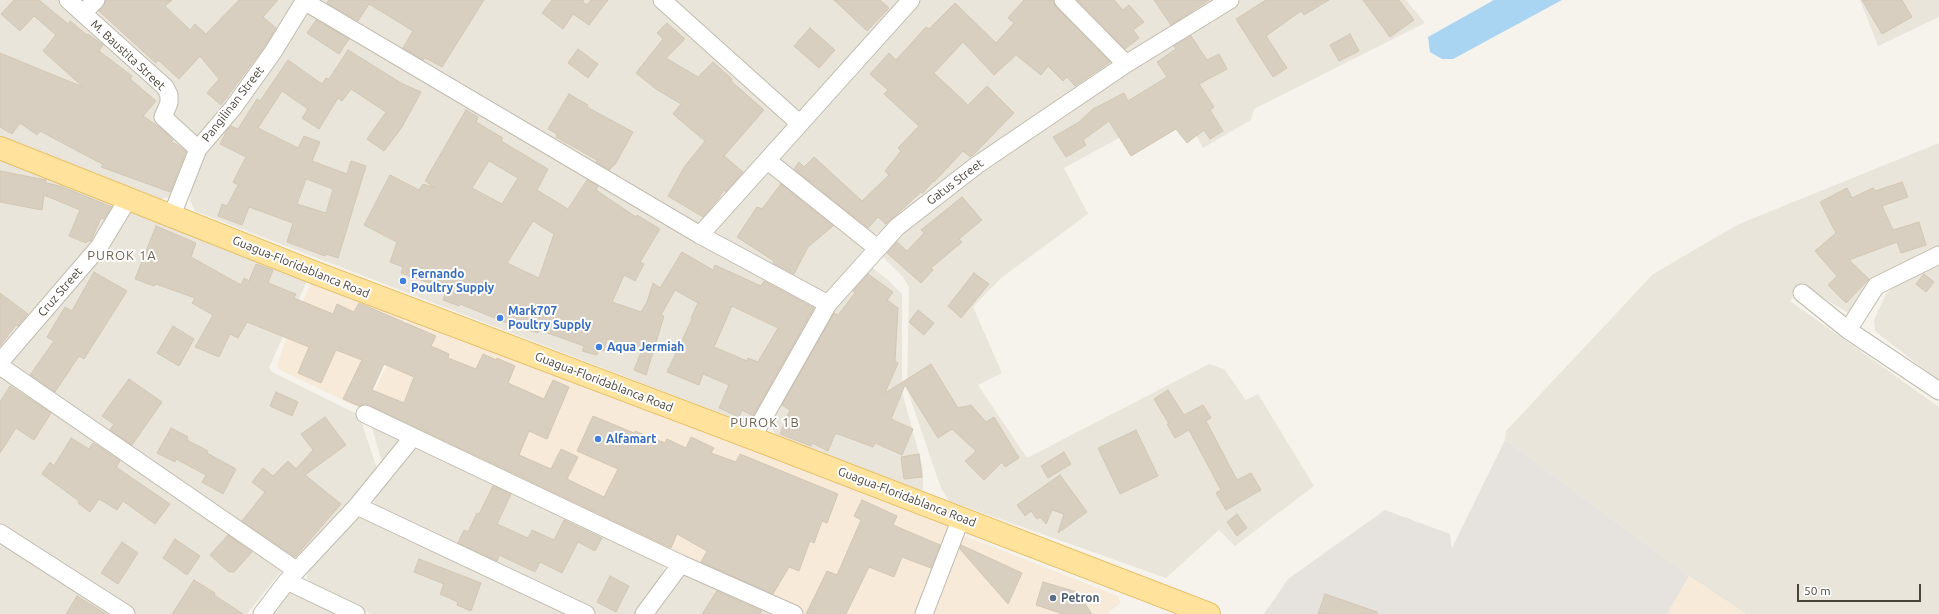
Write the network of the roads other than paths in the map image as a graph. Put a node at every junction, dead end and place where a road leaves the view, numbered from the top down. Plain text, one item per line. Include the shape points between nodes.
1 (68, 0) edge
2 (96, 0) edge
3 (662, 0) edge
4 (911, 0) edge
5 (1063, 0) edge
6 (1230, 0) edge
7 (305, 1) edge
8 (83, 13) junction
9 (1126, 64) junction
10 (800, 124) junction
11 (0, 148) edge
12 (198, 149) junction
13 (768, 161) junction
14 (128, 199) junction
15 (172, 215) junction
16 (700, 235) junction
17 (877, 248) junction
18 (1939, 255) edge
19 (1802, 293) dead end
20 (828, 304) junction
21 (1848, 330) junction
22 (0, 362) edge
23 (0, 366) edge
24 (1939, 391) edge
25 (365, 414) dead end
26 (413, 437) junction
27 (752, 438) junction
28 (357, 506) junction
29 (961, 518) junction
30 (0, 533) edge
31 (680, 564) junction
32 (292, 575) junction
33 (126, 614) edge
34 (262, 614) edge
35 (356, 614) edge
36 (586, 614) edge
37 (644, 614) edge
38 (794, 614) edge
39 (924, 614) edge
40 (1209, 614) edge

1 - 8 street, M. Baustita Street
2 - 8 street
3 - 10 street
4 - 10 street
5 - 9 street
6 - 9 street, Gatus Street
7 - 12 street, Pangilinan Street via 233,108
7 - 16 street
8 - 12 street, M. Baustita Street via 165,87 169,103 163,117 165,121
9 - 17 street, Gatus Street via 976,165 897,227
10 - 13 street
11 - 14 main road, Guagua-Floridablanca Road
12 - 15 street, Pangilinan Street
13 - 16 street
13 - 17 street
14 - 15 main road, Guagua-Floridablanca Road
14 - 22 street, Cruz Street via 99,247
15 - 27 main road, Guagua-Floridablanca Road via 328,278
16 - 20 street
17 - 20 street, Gatus Street
18 - 21 street via 1876,286
19 - 21 street
20 - 27 street, Gatus Street
21 - 24 street
23 - 32 street
25 - 26 street
26 - 28 street
26 - 31 street
27 - 29 main road, Guagua-Floridablanca Road
28 - 32 street
28 - 36 street
29 - 39 street
29 - 40 main road, Guagua-Floridablanca Road
30 - 33 street
31 - 37 street
31 - 38 street
32 - 34 street
32 - 35 street

